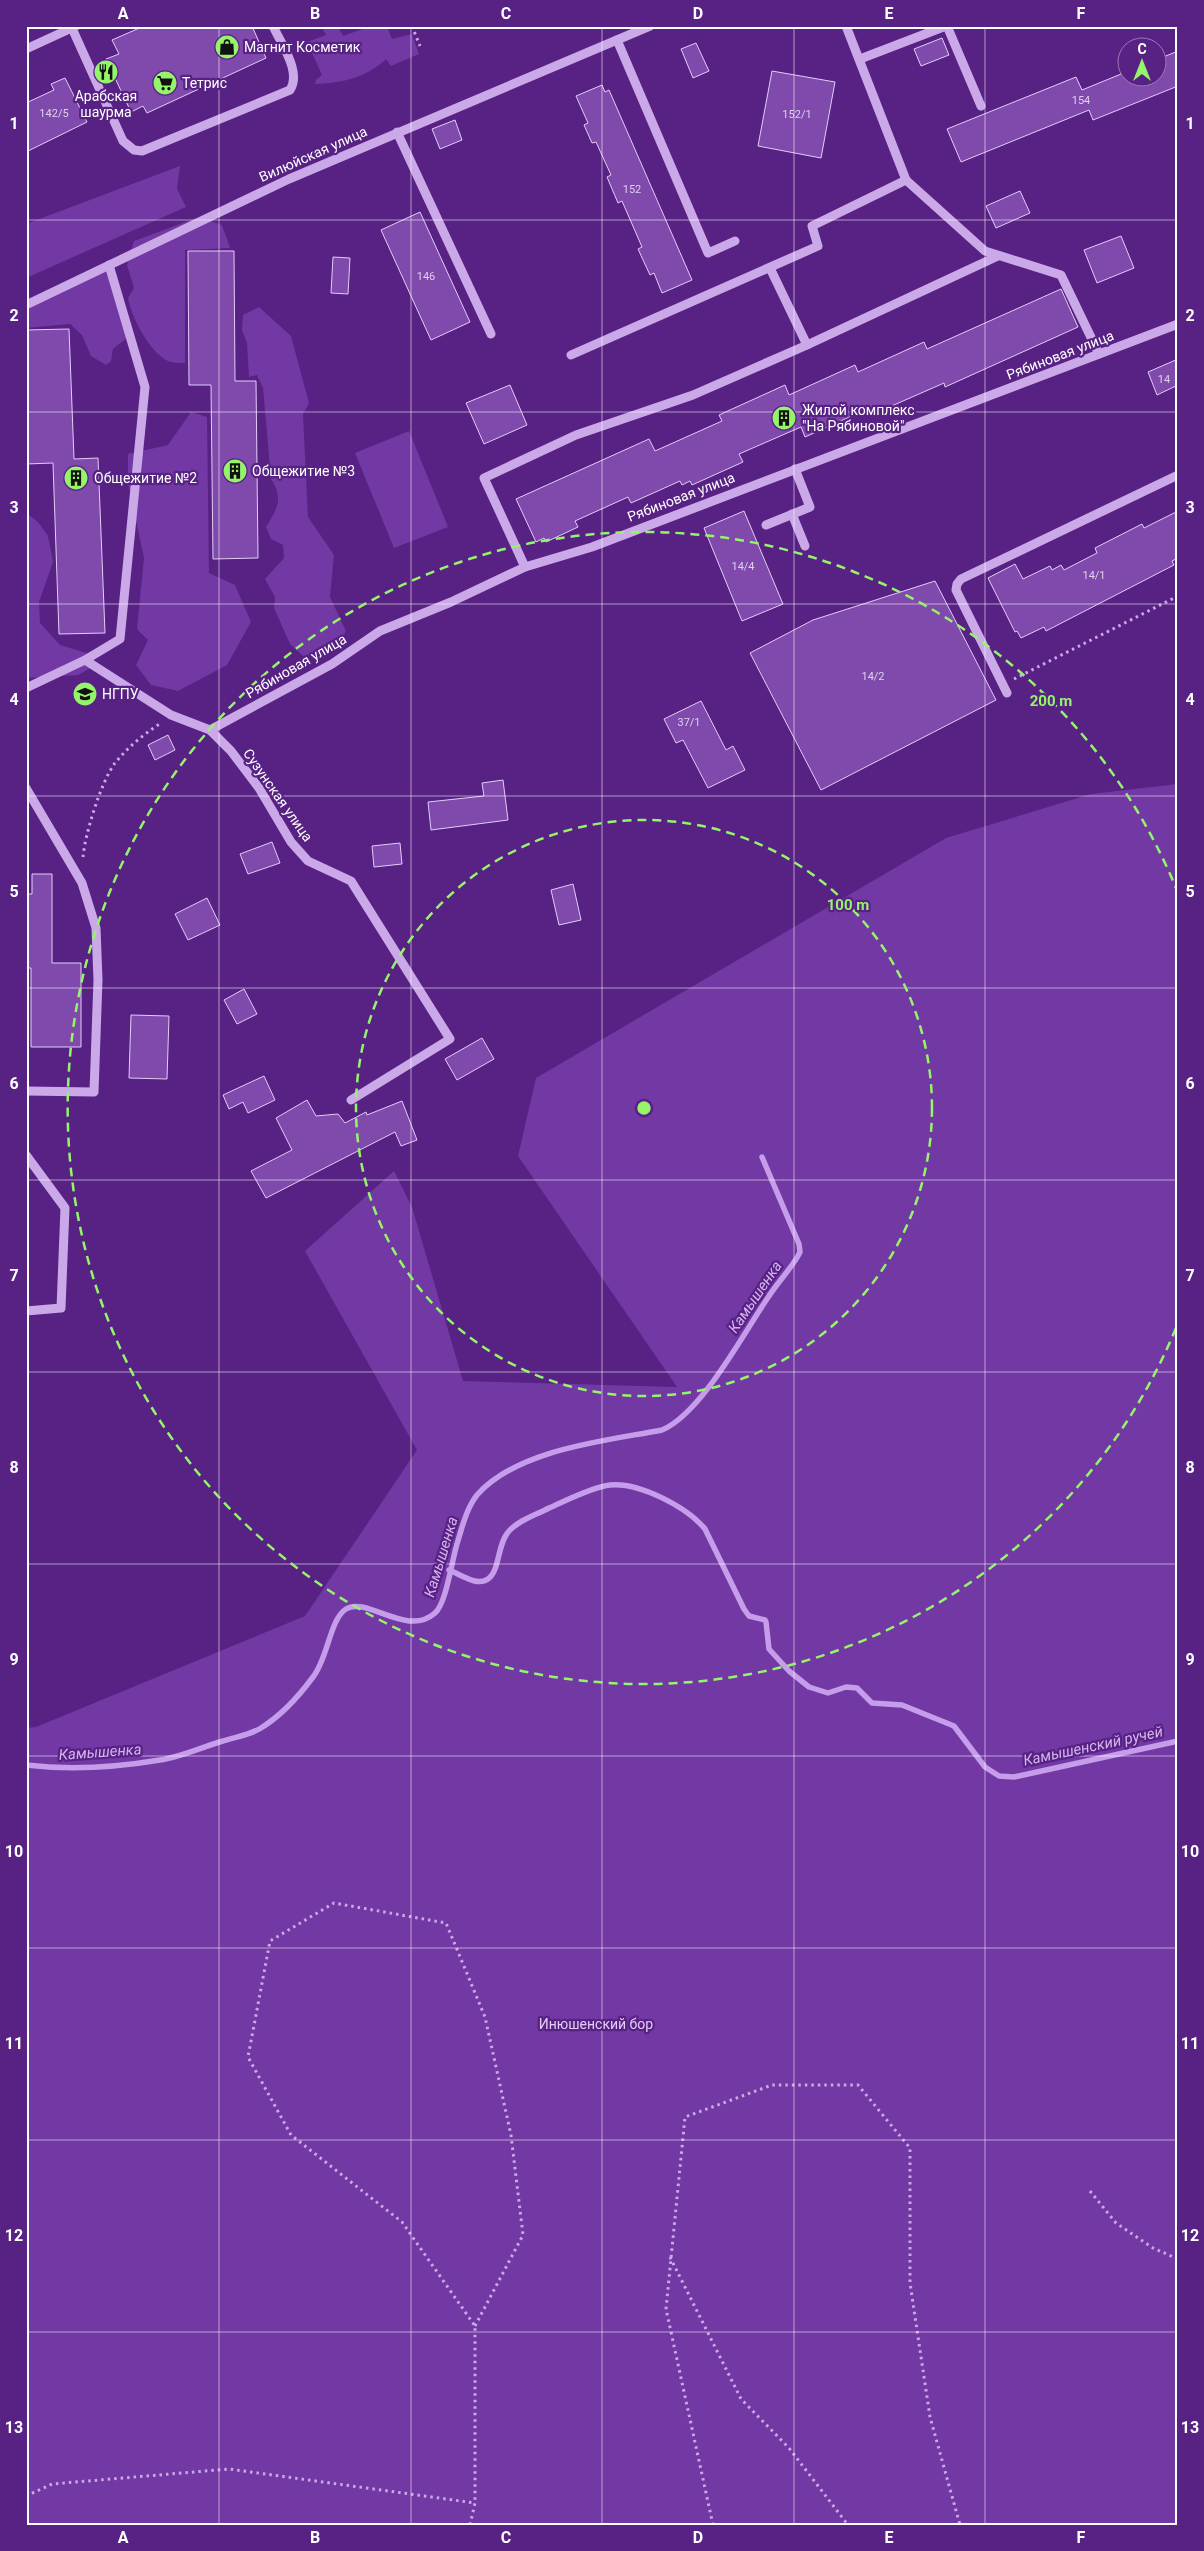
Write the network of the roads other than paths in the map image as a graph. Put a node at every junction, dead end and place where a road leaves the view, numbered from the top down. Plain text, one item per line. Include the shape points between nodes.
1 (273, 26) edge
2 (650, 26) edge
3 (846, 26) edge
4 (946, 26) edge
5 (73, 27) edge
6 (617, 40) junction
7 (26, 49) edge
8 (860, 59) junction
9 (981, 106) dead end
10 (397, 132) junction
11 (906, 180) junction
12 (735, 241) dead end
13 (998, 256) junction
14 (110, 265) junction
15 (770, 268) junction
16 (26, 304) edge
17 (1178, 324) edge
18 (491, 334) dead end
19 (807, 345) junction
20 (1099, 354) junction
21 (571, 355) dead end
22 (796, 469) junction
23 (1178, 475) edge
24 (792, 514) junction
25 (766, 525) dead end
26 (805, 546) dead end
27 (525, 567) junction
28 (85, 660) junction
29 (26, 688) edge
30 (1005, 688) road end
31 (210, 730) junction
32 (26, 788) edge
33 (26, 1091) edge
34 (351, 1100) dead end
35 (26, 1155) edge
36 (26, 1311) edge

1 - 5 street via 293,69 294,84 290,90 142,151 134,150 123,141
2 - 6 street, Вилюйская улица
3 - 8 street
4 - 8 street
4 - 9 street
5 - 7 street
6 - 10 street, Вилюйская улица
6 - 12 street via 708,253
8 - 11 street
10 - 14 street, Вилюйская улица via 289,179
10 - 18 street
11 - 13 street via 985,251
11 - 15 street via 812,226 818,246
13 - 19 street
13 - 20 street via 1061,275
14 - 16 street, Вилюйская улица
14 - 28 street via 145,387 120,639
15 - 19 street
15 - 21 street
17 - 20 street, Рябиновая улица
19 - 27 street via 693,395 576,435 484,478
20 - 22 street, Рябиновая улица
22 - 24 street via 810,507
22 - 27 street, Рябиновая улица via 592,547
23 - 30 street via 961,579 956,590
24 - 25 street
24 - 26 street
27 - 31 street, Рябиновая улица via 380,631 332,664
28 - 29 street
28 - 31 street, Сузунская улица via 171,715
31 - 34 street, Сузунская улица via 259,788 291,842 308,861 351,881 450,1039
32 - 33 street via 82,883 96,928 98,980 94,1092
35 - 36 street via 66,1208 61,1308

